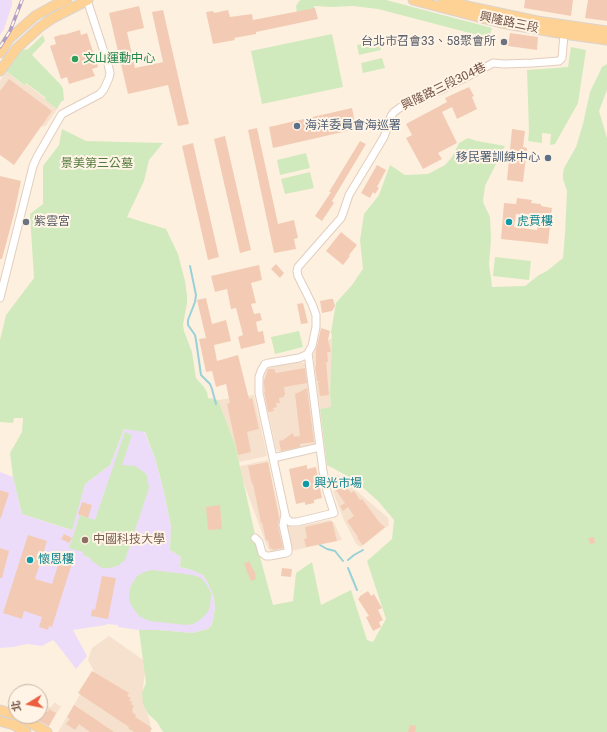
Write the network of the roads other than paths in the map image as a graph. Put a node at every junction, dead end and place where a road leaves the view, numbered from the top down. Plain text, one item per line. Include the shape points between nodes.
1 (66, 0) edge
2 (87, 0) edge
3 (413, 0) edge
4 (443, 0) edge
5 (577, 27) junction
6 (607, 31) edge
7 (564, 34) junction
8 (607, 40) edge
9 (0, 53) edge
10 (0, 70) edge
11 (0, 298) edge
12 (308, 353) junction
13 (320, 448) junction
14 (273, 458) junction
15 (285, 514) junction
16 (256, 538) dead end
17 (0, 721) edge
18 (32, 724) edge
19 (26, 732) edge
20 (47, 732) edge

1 - 9 main road via 35,16 9,39
2 - 10 main road via 40,27 17,48
2 - 11 street via 108,64 109,78 100,94 62,114 37,157
3 - 7 main road, 興隆路三段 via 501,23
4 - 5 main road, 興隆路三段 via 537,21
5 - 6 main road, 興隆路三段
5 - 7 street
7 - 8 main road, 興隆路三段
7 - 12 street, 興隆路三段304巷 via 562,58 559,61 493,63 394,112 384,137 348,194 341,218 298,267 298,276 316,315 316,327
12 - 13 street, 興隆路三段304巷
12 - 14 street via 299,358 269,363 261,370 259,393
13 - 14 street
13 - 15 street, 興隆路三段304巷 via 327,491 334,513 293,522 288,520
14 - 15 street
15 - 16 street via 283,525 288,552 266,556 262,553
17 - 19 main road
18 - 20 main road

